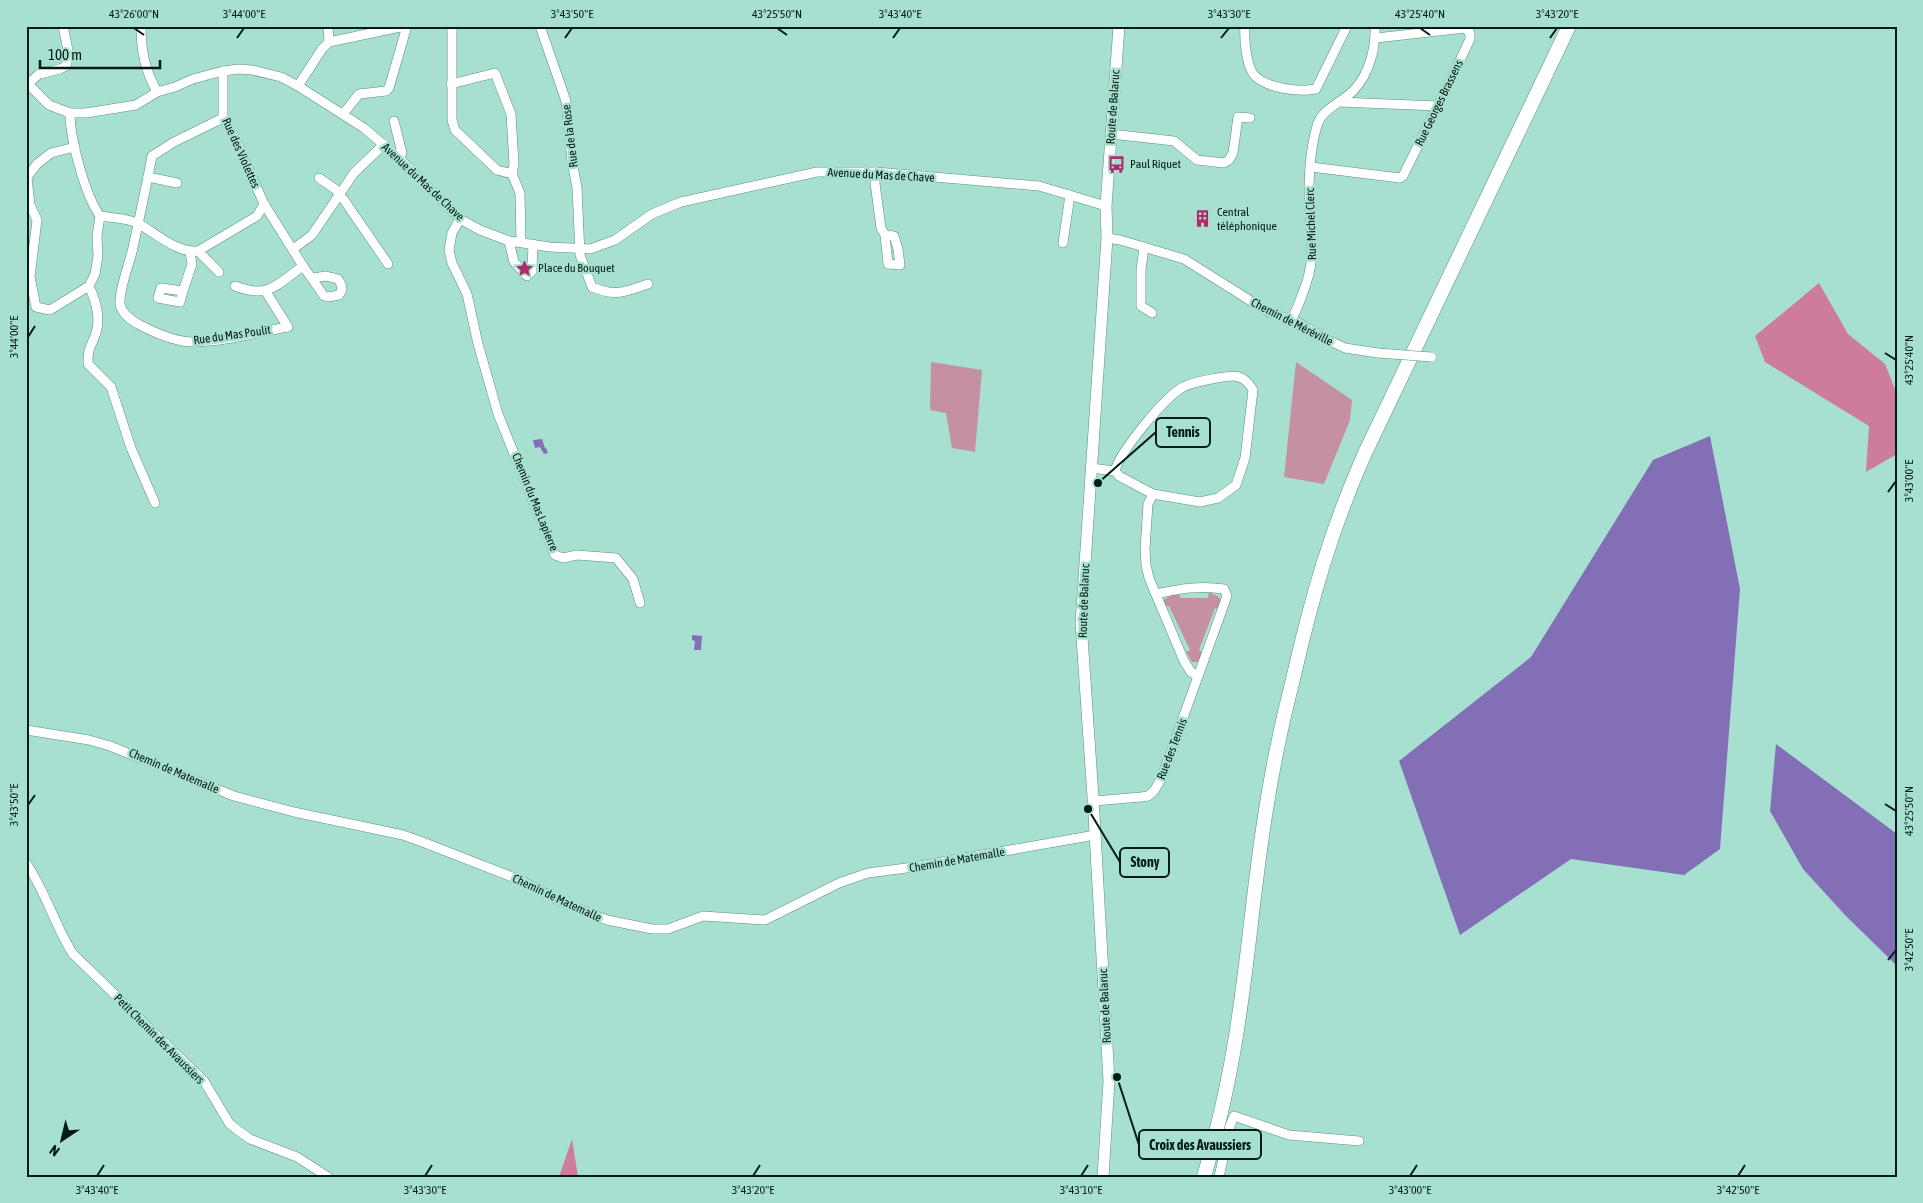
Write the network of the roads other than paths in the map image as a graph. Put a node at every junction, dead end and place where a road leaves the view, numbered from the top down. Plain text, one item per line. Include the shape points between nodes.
1 (63, 26) edge
2 (141, 26) edge
3 (328, 26) edge
4 (406, 26) edge
5 (452, 26) edge
6 (540, 26) edge
7 (1119, 26) edge
8 (1245, 26) edge
9 (1347, 26) edge
10 (1376, 26) edge
11 (1569, 26) edge
12 (1376, 38) junction
13 (330, 42) junction
14 (223, 71) junction
15 (27, 82) edge
16 (451, 84) junction
17 (298, 86) junction
18 (157, 92) junction
19 (1340, 102) junction
20 (1438, 106) junction
21 (70, 113) junction
22 (343, 114) junction
23 (223, 118) junction
24 (1250, 118) dead end
25 (394, 121) dead end
26 (1111, 134) junction
27 (384, 144) junction
28 (75, 147) junction
29 (398, 158) junction
30 (1311, 167) junction
31 (876, 172) junction
32 (512, 174) junction
33 (27, 177) edge
34 (148, 177) junction
35 (319, 178) dead end
36 (176, 183) dead end
37 (339, 194) junction
38 (1070, 195) junction
39 (264, 204) junction
40 (1106, 206) junction
41 (28, 208) edge
42 (100, 216) junction
43 (460, 219) junction
44 (138, 223) junction
45 (885, 234) dead end
46 (1107, 238) junction
47 (509, 241) junction
48 (521, 242) junction
49 (1063, 243) dead end
50 (533, 244) junction
51 (1144, 247) junction
52 (293, 249) junction
53 (579, 250) junction
54 (194, 251) junction
55 (388, 264) dead end
56 (302, 266) junction
57 (219, 272) dead end
58 (313, 278) dead end
59 (648, 284) dead end
60 (89, 286) junction
61 (236, 286) dead end
62 (183, 291) dead end
63 (266, 292) junction
64 (1152, 313) dead end
65 (1291, 319) junction
66 (1431, 357) dead end
67 (1091, 468) junction
68 (1115, 470) junction
69 (1153, 494) junction
70 (155, 503) dead end
71 (1156, 594) junction
72 (640, 602) dead end
73 (1198, 676) junction
74 (26, 730) edge
75 (1094, 801) junction
76 (1095, 835) junction
77 (26, 863) edge
78 (1359, 1141) dead end
79 (328, 1177) edge
80 (1103, 1177) edge
81 (1204, 1177) edge
82 (1219, 1177) edge

1 - 15 street via 69,55 66,66 39,74
2 - 18 street via 143,59
3 - 13 street
4 - 13 street
4 - 22 street via 389,88 358,94
5 - 16 street
6 - 53 street, Rue de la Rose via 566,100 577,187
7 - 26 street, Route de Balaruc
8 - 9 street via 1247,57 1254,75 1282,88 1311,90 1316,89
10 - 12 street, Rue Michel Clerc
11 - 81 main road via 1365,453 1320,570 1273,769 1232,1060
12 - 19 street, Rue Michel Clerc via 1374,51 1359,83
12 - 20 street, Rue Georges Brassens via 1465,28 1470,33
13 - 17 street
14 - 17 street, Avenue du Mas de Chave via 252,70 281,77
14 - 18 street, Avenue du Mas de Chave
14 - 23 street, Rue des Violettes
15 - 21 street, Avenue du Mas de Chave via 49,105
16 - 32 street via 455,130 497,170
16 - 32 street via 494,73 511,114
17 - 22 street, Avenue du Mas de Chave
18 - 21 street, Avenue du Mas de Chave via 136,105 124,108
19 - 20 street
19 - 30 street, Rue Michel Clerc via 1325,113 1317,125
20 - 30 street, Rue Georges Brassens via 1400,178
21 - 28 street
22 - 27 street, Avenue du Mas de Chave
23 - 34 street via 156,152 152,156
23 - 39 street, Rue des Violettes
24 - 26 street via 1238,117 1233,153 1224,164 1197,160 1174,141
25 - 29 street via 402,153
26 - 40 street, Route de Balaruc
27 - 29 street, Avenue du Mas de Chave
27 - 37 street via 354,173
28 - 33 street via 51,153
28 - 42 street via 90,199
29 - 43 street, Avenue du Mas de Chave
30 - 65 street, Rue Michel Clerc via 1312,266
31 - 38 street, Avenue du Mas de Chave via 1039,186
31 - 45 street via 880,228
31 - 53 street, Avenue du Mas de Chave via 817,172 681,202 652,214 616,240
32 - 48 street via 520,193
33 - 41 street
34 - 36 street
34 - 44 street
35 - 37 street
37 - 52 street via 312,234
37 - 55 street
38 - 40 street, Avenue du Mas de Chave
38 - 49 street
39 - 52 street, Rue des Violettes
39 - 54 street via 257,216
40 - 46 street, Route de Balaruc
41 - 60 street via 37,220 30,277 36,307 50,310
42 - 44 street
42 - 60 street via 96,274
43 - 47 street, Avenue du Mas de Chave
43 - 72 street, Chemin du Mas Lapierre via 452,233 449,250 452,263 467,294 498,414 555,554 562,558 577,555 616,558 633,579
44 - 54 street via 168,242
44 - 63 street, Rue du Mas Poulit via 120,305 136,323 156,334 193,342 288,327
46 - 51 street, Chemin de Méréville
46 - 67 street, Route de Balaruc
47 - 48 street, Avenue du Mas de Chave
47 - 50 street via 514,262 527,276 532,270
48 - 50 street, Avenue du Mas de Chave
50 - 53 street, Avenue du Mas de Chave
51 - 64 street via 1141,306
51 - 65 street, Chemin de Méréville via 1184,259 1270,313
52 - 56 street, Rue des Violettes
53 - 59 street, Rue de la Rose via 592,287 607,293 624,292
54 - 57 street
54 - 62 street
56 - 58 street, Rue des Violettes
56 - 63 street
60 - 70 street via 98,309 97,332 88,349 88,364 111,387 131,448
61 - 63 street via 252,292
65 - 66 street, Chemin de Méréville, bridge via 1345,348
67 - 68 street
67 - 75 street, Route de Balaruc via 1081,623
68 - 69 street via 1119,476
68 - 69 street via 1117,462 1146,423 1183,388 1224,377 1239,376 1248,380 1253,390 1250,422 1245,458 1236,485 1218,498 1200,502
69 - 71 street via 1148,504 1145,548 1149,578
71 - 73 street via 1184,661
71 - 73 street, Rue des Tennis via 1194,587 1224,589 1227,596
73 - 75 street, Rue des Tennis via 1164,772 1154,791 1148,796
74 - 76 street, Chemin de Matemalle via 110,746 234,796 410,838 520,880 607,920 652,929 676,928 703,916 765,920 839,883 868,873 914,868
75 - 76 street, Route de Balaruc
76 - 80 street, Route de Balaruc via 1109,1081
77 - 79 street, Petit Chemin des Avaussiers via 73,954 204,1082 229,1123 250,1139 297,1158
78 - 82 street via 1289,1135 1234,1116

